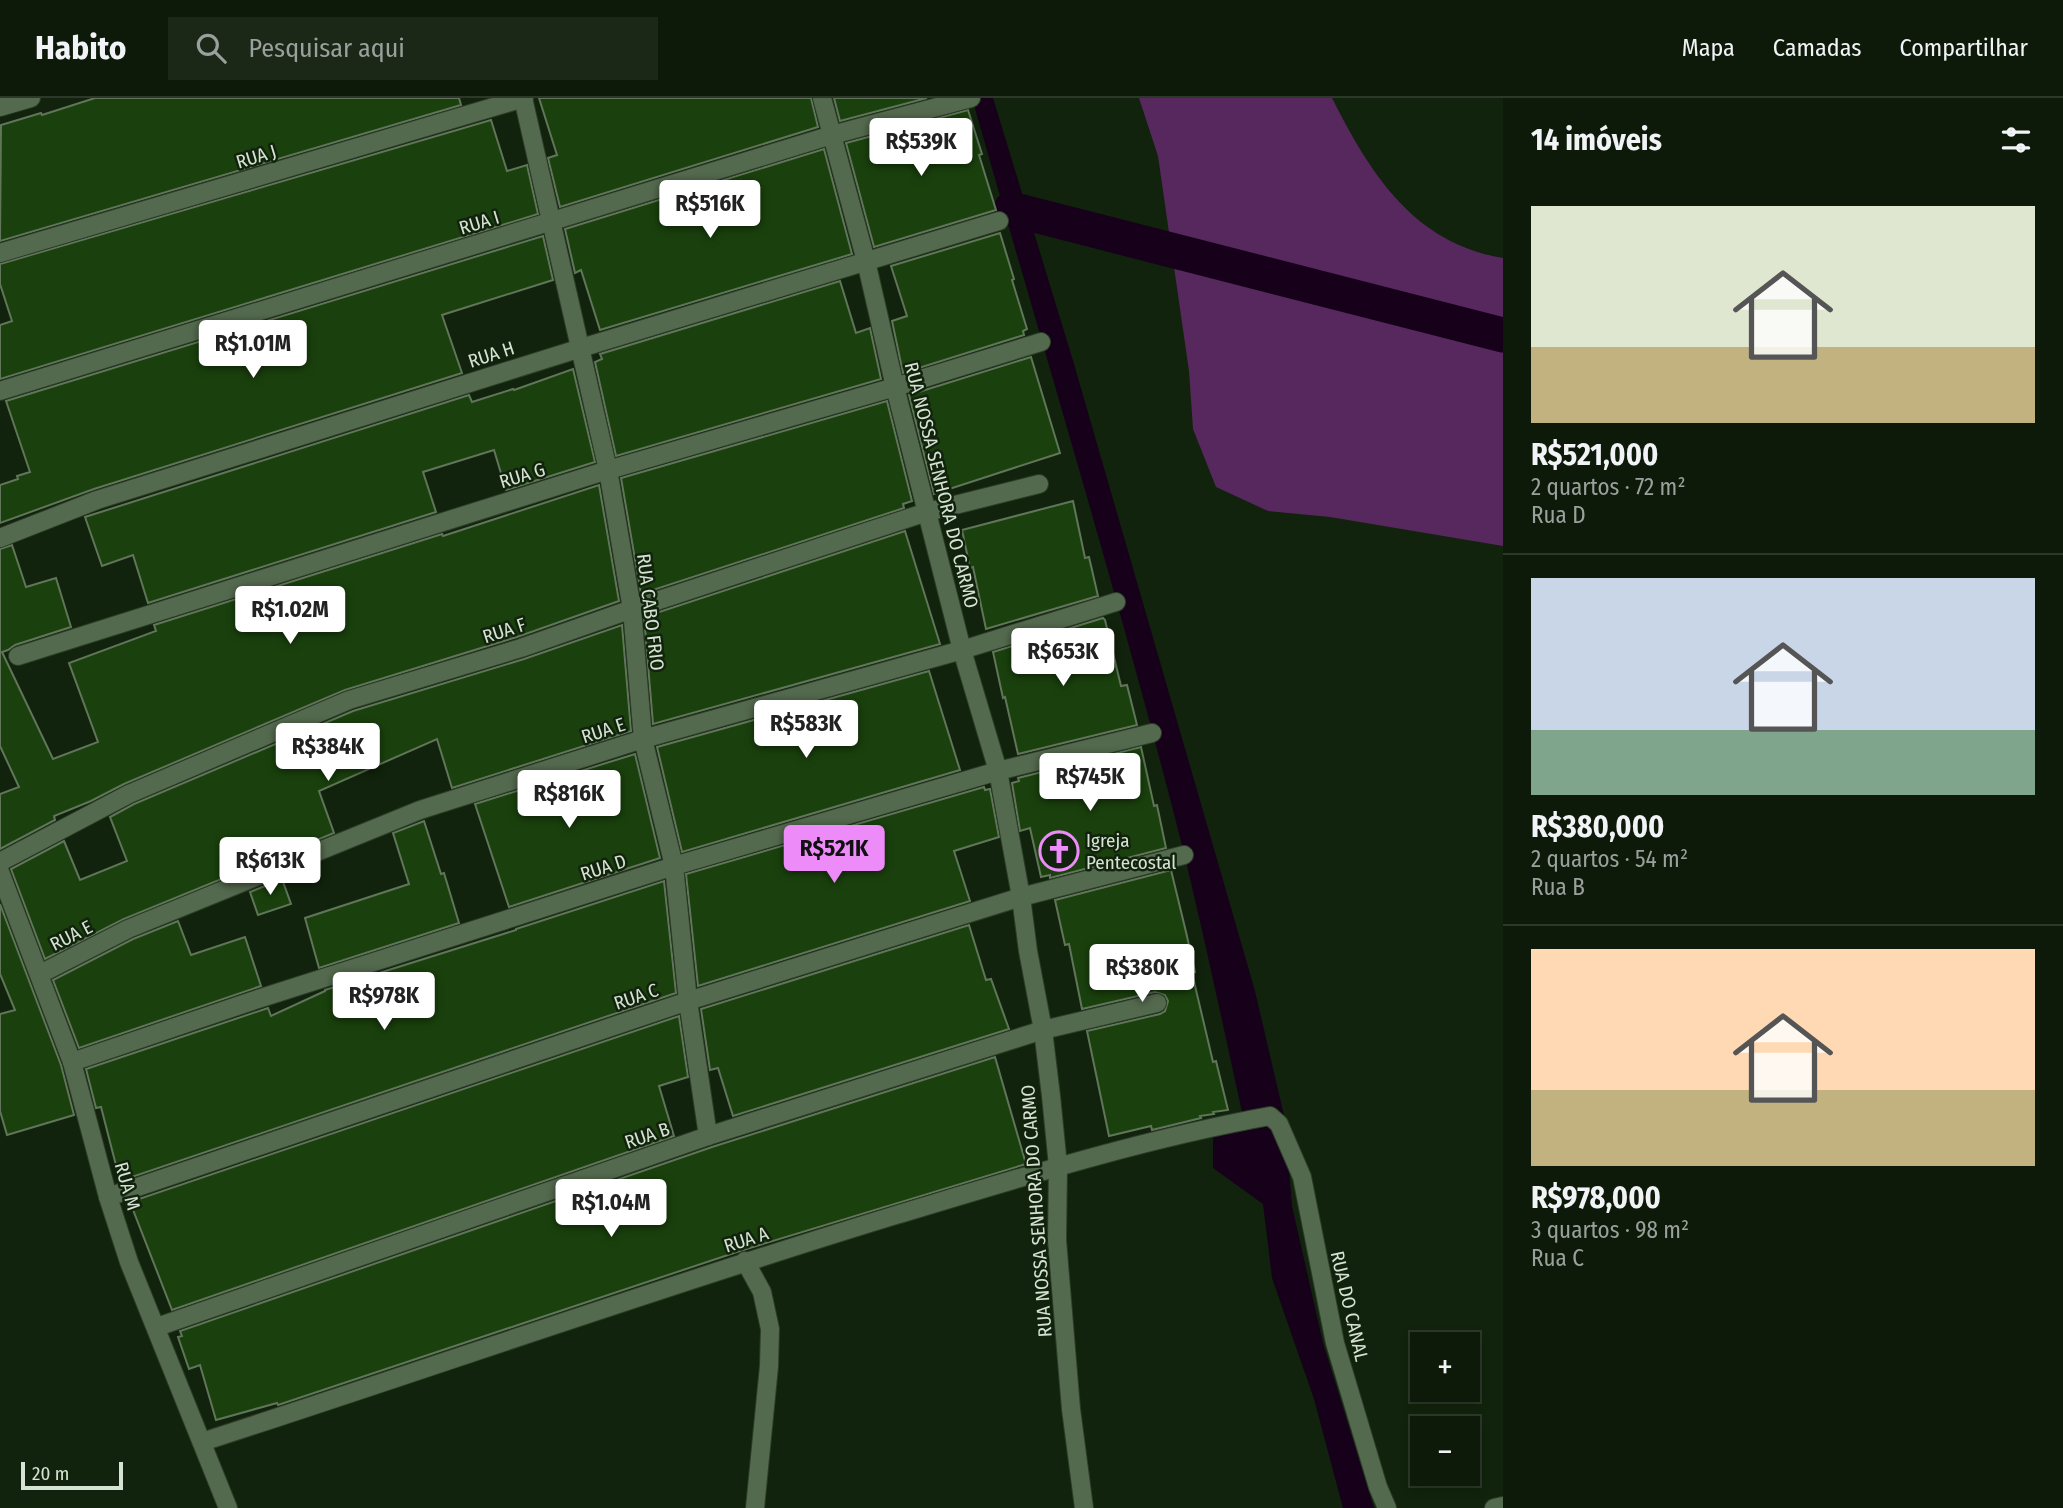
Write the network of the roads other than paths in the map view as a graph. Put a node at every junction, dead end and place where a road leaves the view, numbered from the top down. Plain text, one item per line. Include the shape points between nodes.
1 (31, 98) edge
2 (524, 98) edge
3 (821, 98) edge
4 (971, 98) edge
5 (0, 107) edge
6 (832, 135) junction
7 (999, 221) dead end
8 (551, 222) junction
9 (0, 253) edge
10 (866, 261) junction
11 (1041, 342) dead end
12 (581, 348) junction
13 (895, 387) junction
14 (0, 391) edge
15 (608, 470) junction
16 (1039, 484) dead end
17 (927, 512) junction
18 (0, 538) edge
19 (1116, 602) dead end
20 (632, 609) junction
21 (962, 650) junction
22 (18, 656) dead end
23 (1152, 733) dead end
24 (643, 739) junction
25 (998, 771) junction
26 (1184, 855) dead end
27 (0, 862) edge
28 (674, 866) junction
29 (0, 872) edge
30 (1021, 897) junction
31 (40, 974) junction
32 (688, 1001) junction
33 (1157, 1003) dead end
34 (1043, 1031) junction
35 (72, 1062) junction
36 (1270, 1116) joint
37 (708, 1136) junction
38 (1058, 1166) junction
39 (108, 1197) junction
40 (745, 1261) junction
41 (157, 1327) junction
42 (202, 1442) junction
43 (1503, 1506) edge
44 (228, 1508) edge
45 (755, 1508) edge
46 (1084, 1508) edge
47 (1387, 1508) edge
48 (1494, 1508) edge

1 - 5 street
2 - 8 street, RUA CABO FRIO
2 - 9 street, RUA J
3 - 6 street, RUA NOSSA SENHORA DO CARMO
4 - 6 street, RUA I
6 - 8 street, RUA I
6 - 10 street, RUA NOSSA SENHORA DO CARMO
7 - 10 street, RUA H
8 - 12 street, RUA CABO FRIO
8 - 14 street, RUA I
10 - 12 street, RUA H
10 - 13 street, RUA NOSSA SENHORA DO CARMO
11 - 13 street, RUA G
12 - 15 street, RUA CABO FRIO
12 - 18 street, RUA H via 97,500
13 - 15 street, RUA G
13 - 17 street, RUA NOSSA SENHORA DO CARMO
15 - 20 street, RUA CABO FRIO
15 - 22 street, RUA G
16 - 17 street, RUA F
17 - 20 street, RUA F
17 - 21 street, RUA NOSSA SENHORA DO CARMO
19 - 21 street, RUA E
20 - 24 street, RUA CABO FRIO
20 - 27 street, RUA F via 349,700 129,794
21 - 24 street, RUA E
21 - 25 street, RUA NOSSA SENHORA DO CARMO
23 - 25 street, RUA D
24 - 28 street, RUA CABO FRIO
24 - 31 street, RUA E via 420,810 128,929
25 - 28 street, RUA D
25 - 30 street, RUA NOSSA SENHORA DO CARMO
26 - 30 street, RUA C
28 - 32 street, RUA CABO FRIO
28 - 35 street, RUA D
29 - 31 street, RUA M
30 - 32 street, RUA C
30 - 34 street, RUA NOSSA SENHORA DO CARMO
31 - 35 street, RUA M
32 - 37 street, RUA CABO FRIO
32 - 39 street, RUA C
33 - 34 street, RUA B
34 - 37 street, RUA B
34 - 38 street, RUA NOSSA SENHORA DO CARMO
35 - 39 street, RUA M
36 - 38 street, RUA A
36 - 47 street, RUA DO CANAL via 1279,1124 1302,1177 1335,1343
37 - 41 street, RUA B
38 - 40 street, RUA A
38 - 46 street, RUA NOSSA SENHORA DO CARMO via 1057,1240
39 - 41 street, RUA M
40 - 42 street, RUA A
40 - 45 street via 762,1292 771,1329
41 - 42 street, RUA M
42 - 44 street, RUA M
43 - 48 street

